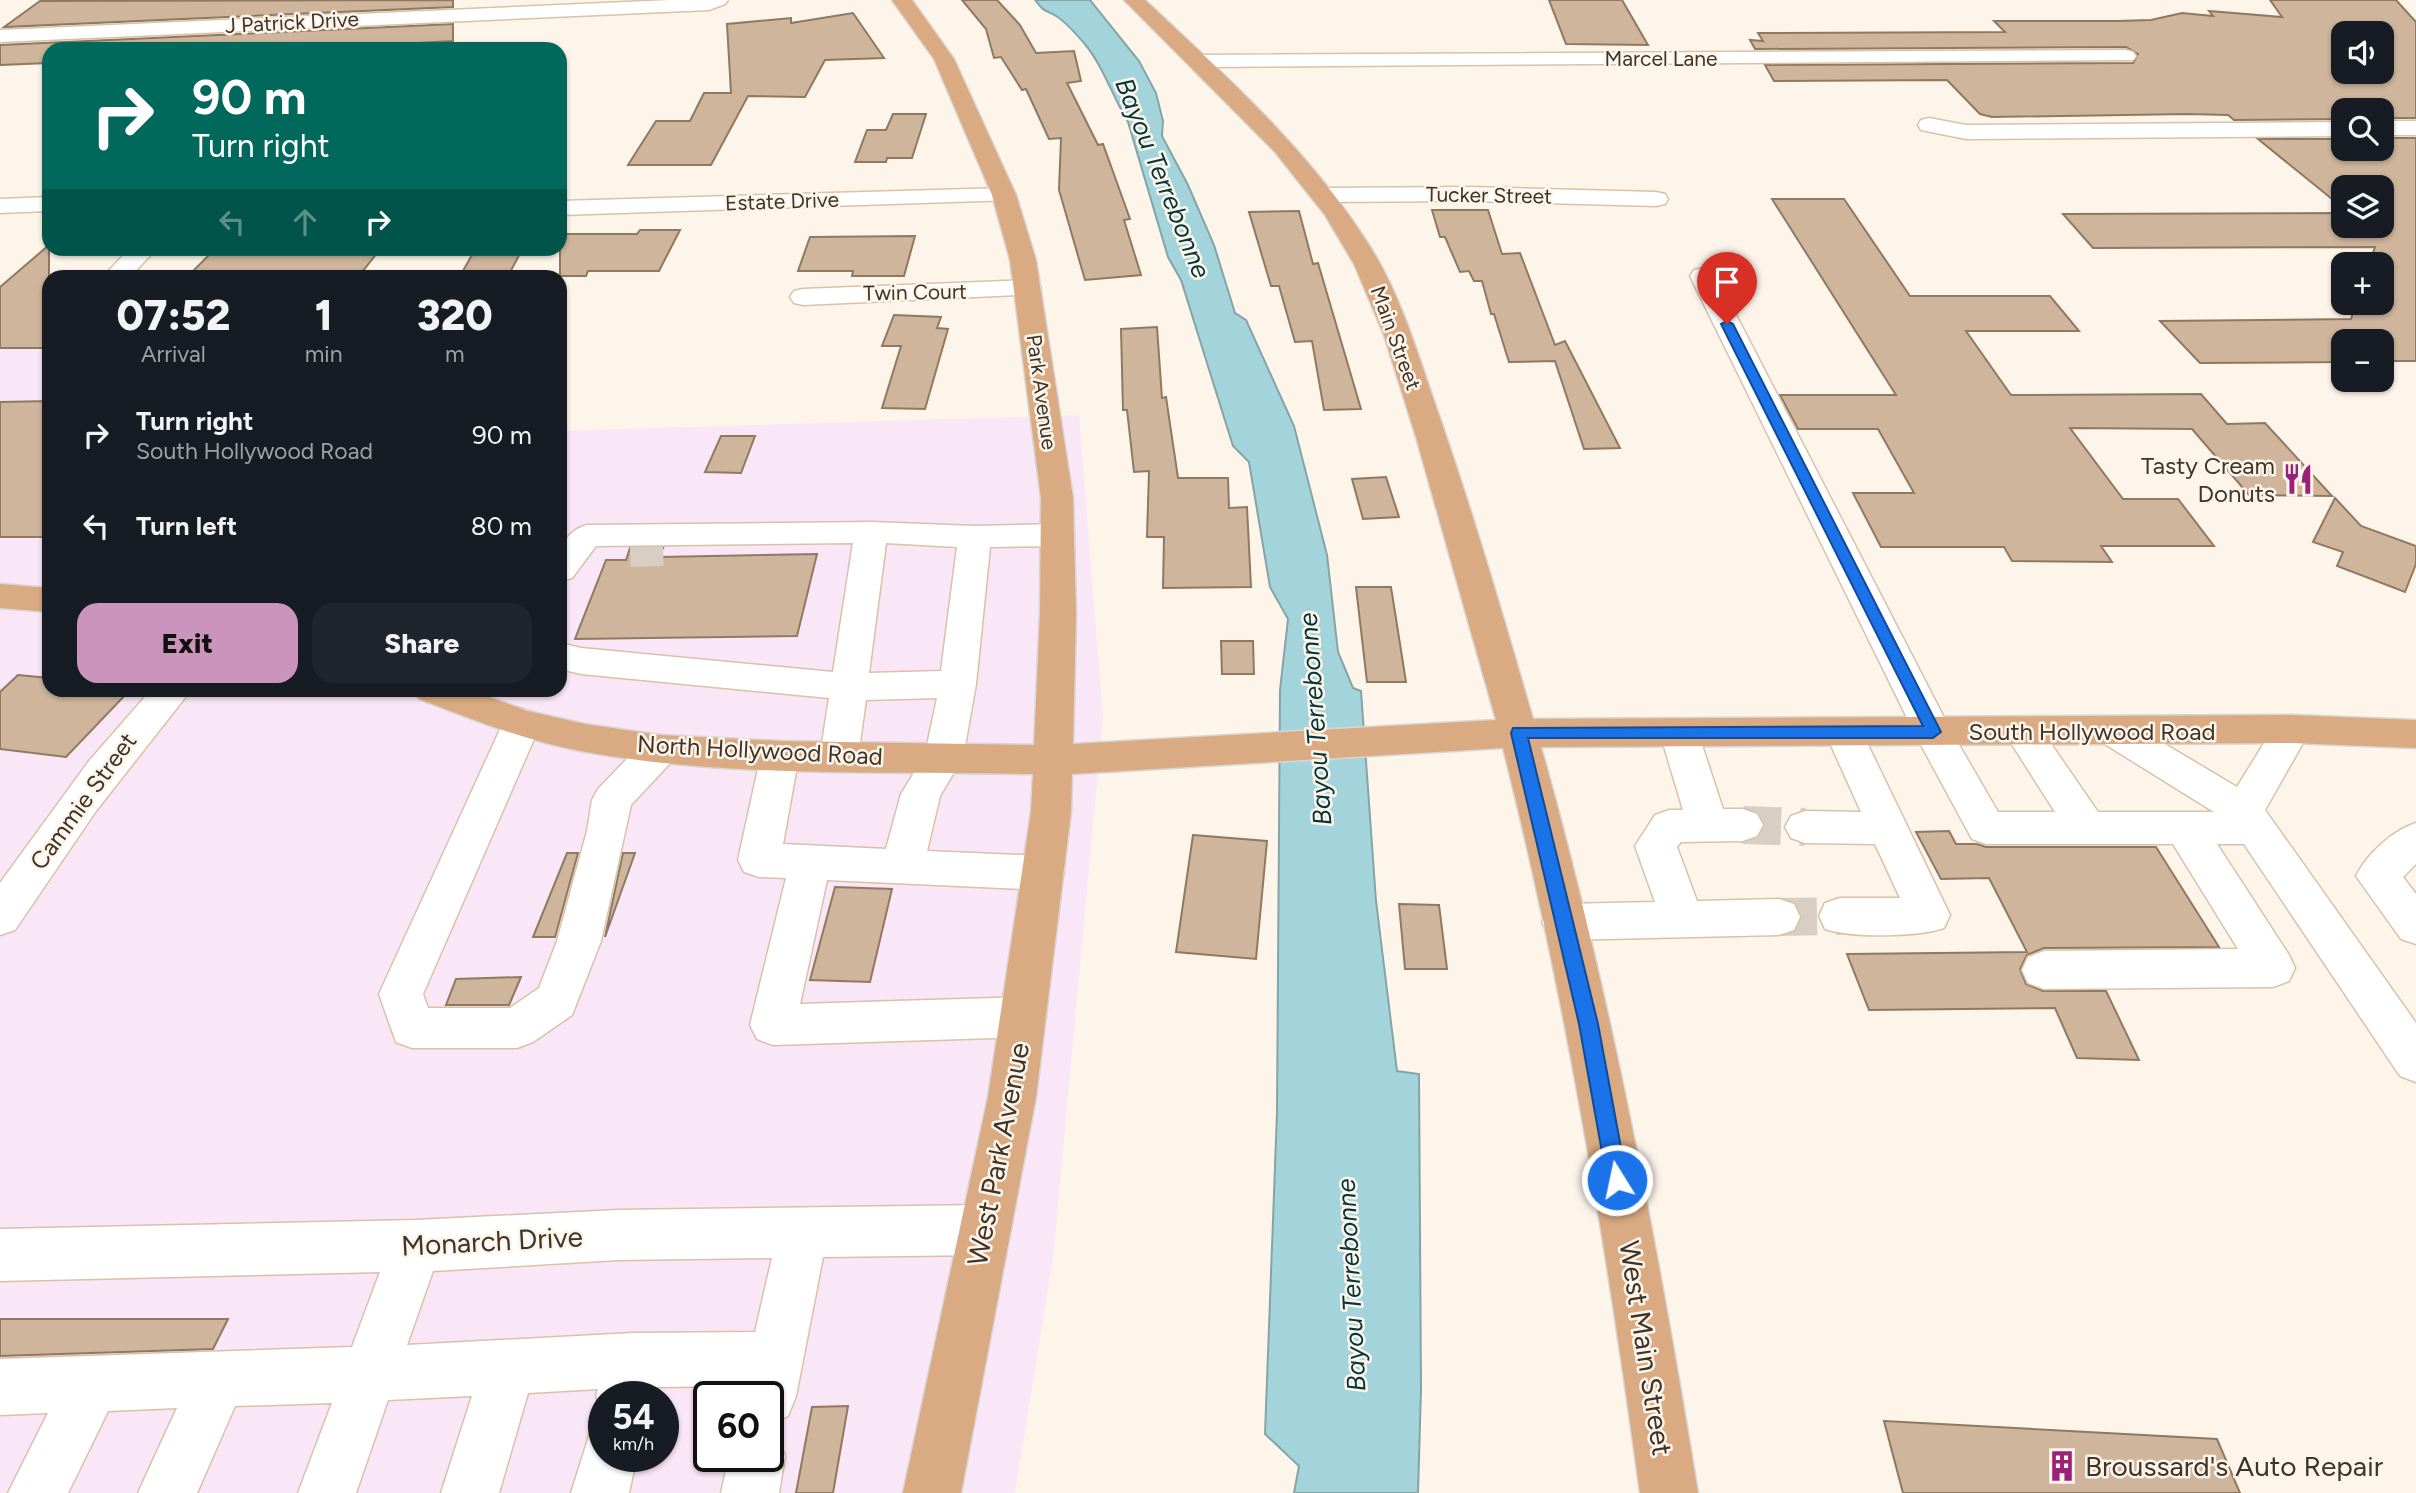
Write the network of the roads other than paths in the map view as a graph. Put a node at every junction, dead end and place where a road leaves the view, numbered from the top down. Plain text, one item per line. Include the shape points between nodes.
1 (902, 0) edge
2 (1134, 0) edge
3 (714, 2) edge
4 (0, 36) edge
5 (2126, 56) dead end
6 (1197, 61) junction
7 (1929, 125) dead end
8 (2394, 128) edge
9 (2416, 128) edge
10 (2331, 129) edge
11 (1001, 188) junction
12 (567, 191) edge
13 (1323, 195) junction
14 (1656, 199) dead end
15 (42, 204) edge
16 (0, 205) edge
17 (567, 208) edge
18 (42, 222) edge
19 (0, 223) edge
20 (137, 256) edge
21 (123, 270) edge
22 (1703, 276) dead end
23 (1028, 288) junction
24 (803, 297) dead end
25 (716, 532) junction
26 (871, 532) junction
27 (1057, 535) junction
28 (587, 536) junction
29 (975, 537) junction
30 (567, 561) edge
31 (0, 596) edge
32 (42, 599) edge
33 (567, 658) edge
34 (958, 684) junction
35 (849, 687) junction
36 (166, 697) edge
37 (457, 697) edge
38 (522, 723) junction
39 (2292, 729) junction
40 (2113, 731) junction
41 (1844, 732) junction
42 (1933, 732) junction
43 (2023, 732) junction
44 (1679, 733) junction
45 (2416, 734) edge
46 (1521, 742) junction
47 (660, 750) junction
48 (780, 755) junction
49 (839, 756) junction
50 (944, 757) junction
51 (1054, 760) junction
52 (1051, 812) joint
53 (2250, 820) junction
54 (2085, 826) junction
55 (1805, 827) tunnel mouth
56 (1889, 828) junction
57 (2185, 828) junction
58 (2416, 839) edge
59 (810, 863) junction
60 (902, 867) junction
61 (1043, 873) junction
62 (1840, 916) tunnel mouth
63 (0, 917) edge
64 (1779, 917) tunnel mouth
65 (1682, 919) junction
66 (1564, 922) junction
67 (2416, 926) edge
68 (2045, 970) dead end
69 (1023, 1017) junction
70 (2416, 1061) edge
71 (984, 1230) junction
72 (803, 1232) junction
73 (416, 1246) junction
74 (0, 1255) edge
75 (509, 1366) junction
76 (370, 1374) junction
77 (628, 1378) edge
78 (771, 1378) edge
79 (219, 1379) junction
80 (93, 1383) junction
81 (0, 1387) edge
82 (605, 1472) edge
83 (754, 1472) edge
84 (37, 1493) edge
85 (167, 1493) edge
86 (327, 1493) edge
87 (470, 1493) edge
88 (600, 1493) edge
89 (750, 1493) edge
90 (932, 1493) edge
91 (1669, 1493) edge

1 - 11 main road, Park Avenue via 944,59
2 - 6 main road, Main Street
3 - 4 street, J Patrick Drive
5 - 6 street, Marcel Lane
6 - 13 main road, Main Street
7 - 10 street via 1966,132
8 - 9 street
11 - 12 street, Estate Drive
11 - 17 street, Estate Drive
11 - 23 main road, Park Avenue
13 - 14 street, Tucker Street
13 - 46 main road, Main Street via 1379,286 1397,333 1443,472
15 - 16 street
18 - 19 street
20 - 21 street
22 - 42 street
23 - 24 street, Twin Court
23 - 27 main road, Park Avenue via 1057,498
25 - 26 street
25 - 28 street
25 - 28 street via 691,547 606,549
26 - 29 street
26 - 35 street
27 - 29 street
27 - 51 main road, Park Avenue
28 - 30 street
29 - 34 street
31 - 32 main road
33 - 35 street
34 - 35 street
34 - 50 street
35 - 49 street
36 - 63 street, Cammie Street via 115,754
37 - 38 main road, North Hollywood Road
38 - 47 main road, North Hollywood Road
38 - 47 street via 401,994 412,1027 517,1028 556,1001 579,941 612,800
39 - 40 main road, South Hollywood Road
39 - 45 main road, South Hollywood Road
39 - 53 street
40 - 43 main road, South Hollywood Road
40 - 53 street
41 - 42 main road, South Hollywood Road
41 - 44 main road, South Hollywood Road
41 - 56 street
42 - 43 main road, South Hollywood Road
42 - 54 street via 1986,828
43 - 54 street
44 - 46 main road, South Hollywood Road
44 - 65 street via 1726,826 1669,826 1656,846
46 - 51 main road, South Hollywood Road via 1450,736
46 - 66 main road, West Main Street
47 - 48 main road, North Hollywood Road
48 - 49 main road, North Hollywood Road
48 - 59 street via 759,860
49 - 50 main road, North Hollywood Road
50 - 51 main road, North Hollywood Road
50 - 60 street via 921,794
51 - 52 main road, Park Avenue
52 - 61 main road, West Park Avenue
53 - 57 street
53 - 70 street
54 - 57 street
55 - 56 street
56 - 62 street via 1929,915
57 - 68 street via 2273,968
58 - 67 street via 2377,876
59 - 60 street
59 - 69 street via 773,1025
60 - 61 street
61 - 69 main road, West Park Avenue
64 - 65 street
65 - 66 street
66 - 91 main road, West Main Street via 1589,1024 1646,1337
69 - 71 main road, West Park Avenue via 1012,1097
71 - 72 street, Monarch Drive
71 - 90 main road, West Park Avenue
72 - 73 street, Monarch Drive via 618,1235
72 - 78 street
73 - 74 street, Monarch Drive
73 - 76 street
75 - 76 street
75 - 77 street
75 - 87 street
76 - 79 street
76 - 86 street
77 - 78 street
79 - 80 street
79 - 85 street
80 - 81 street
80 - 84 street
82 - 88 street
83 - 89 street

